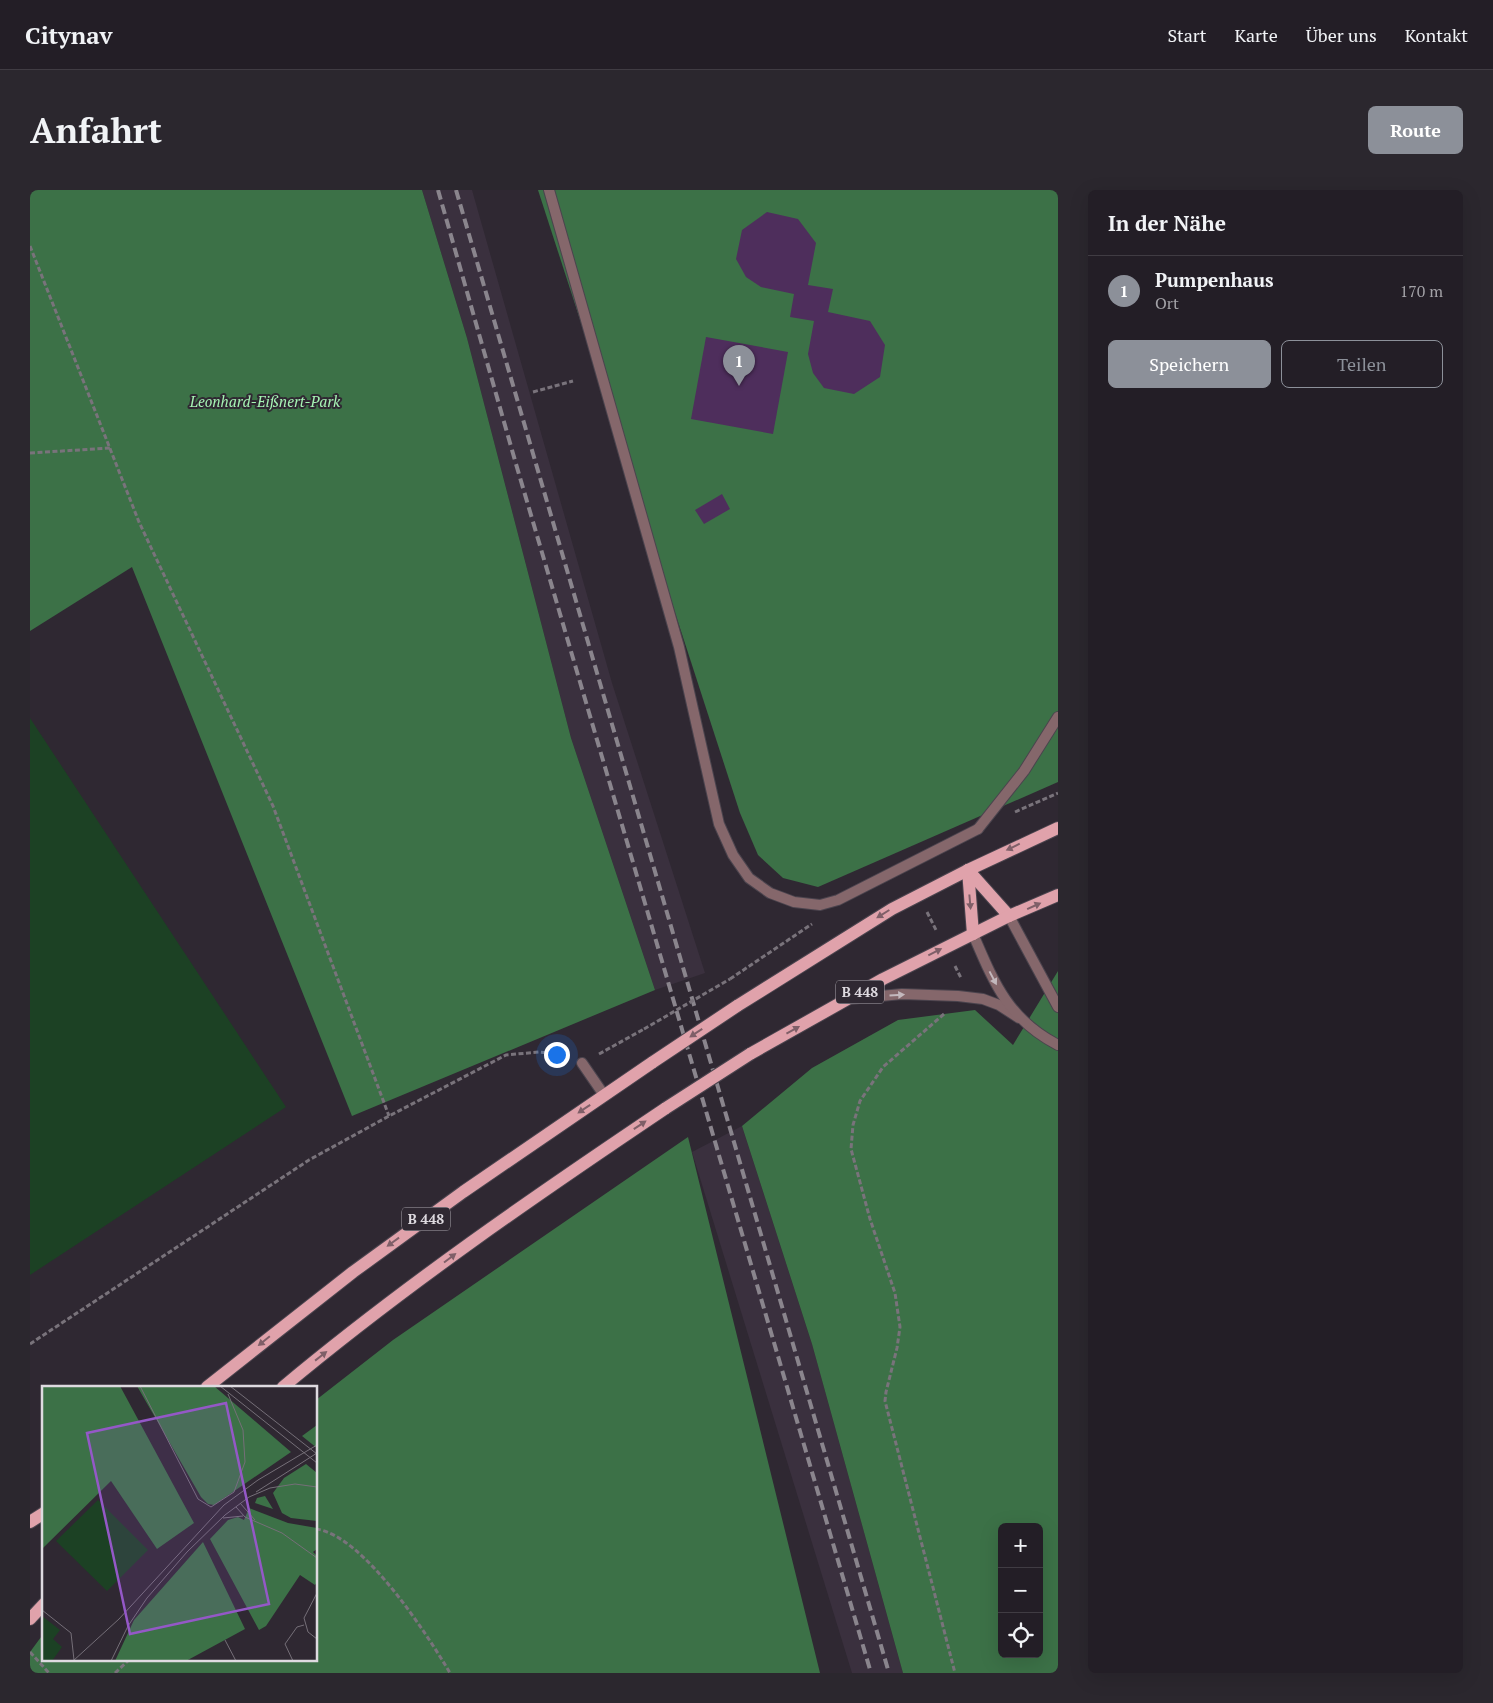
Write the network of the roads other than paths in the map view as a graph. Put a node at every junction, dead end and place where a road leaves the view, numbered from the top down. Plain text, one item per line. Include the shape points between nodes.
1 (549, 190) edge
2 (1058, 717) edge
3 (1058, 828) edge
4 (968, 870) junction
5 (1058, 895) edge
6 (1009, 916) junction
7 (973, 934) junction
8 (848, 999) junction
9 (1058, 1007) edge
10 (1021, 1020) junction
11 (1058, 1045) edge
12 (582, 1064) road end
13 (604, 1095) junction
14 (208, 1386) edge
15 (283, 1386) edge
16 (42, 1514) edge
17 (30, 1522) edge
18 (42, 1606) edge
19 (30, 1619) edge

1 - 2 street via 679,647 719,824 733,855 749,878 770,893 794,902 820,905 978,829 1024,771
3 -> 4 main road, B 448
4 - 6 main road
4 -> 7 main road
4 -> 13 main road, B 448, bridge via 892,909 737,1006
6 -> 5 main road, B 448
6 - 7 main road, B 448
6 - 9 street
8 -> 7 main road, B 448
7 -> 10 street via 992,978
8 -> 10 street via 902,994 965,996 983,999
15 -> 8 main road, B 448, bridge via 377,1312 558,1180 750,1054
10 - 11 street
12 - 13 street
13 -> 14 main road, B 448 via 360,1266
16 - 17 main road
18 - 19 main road

